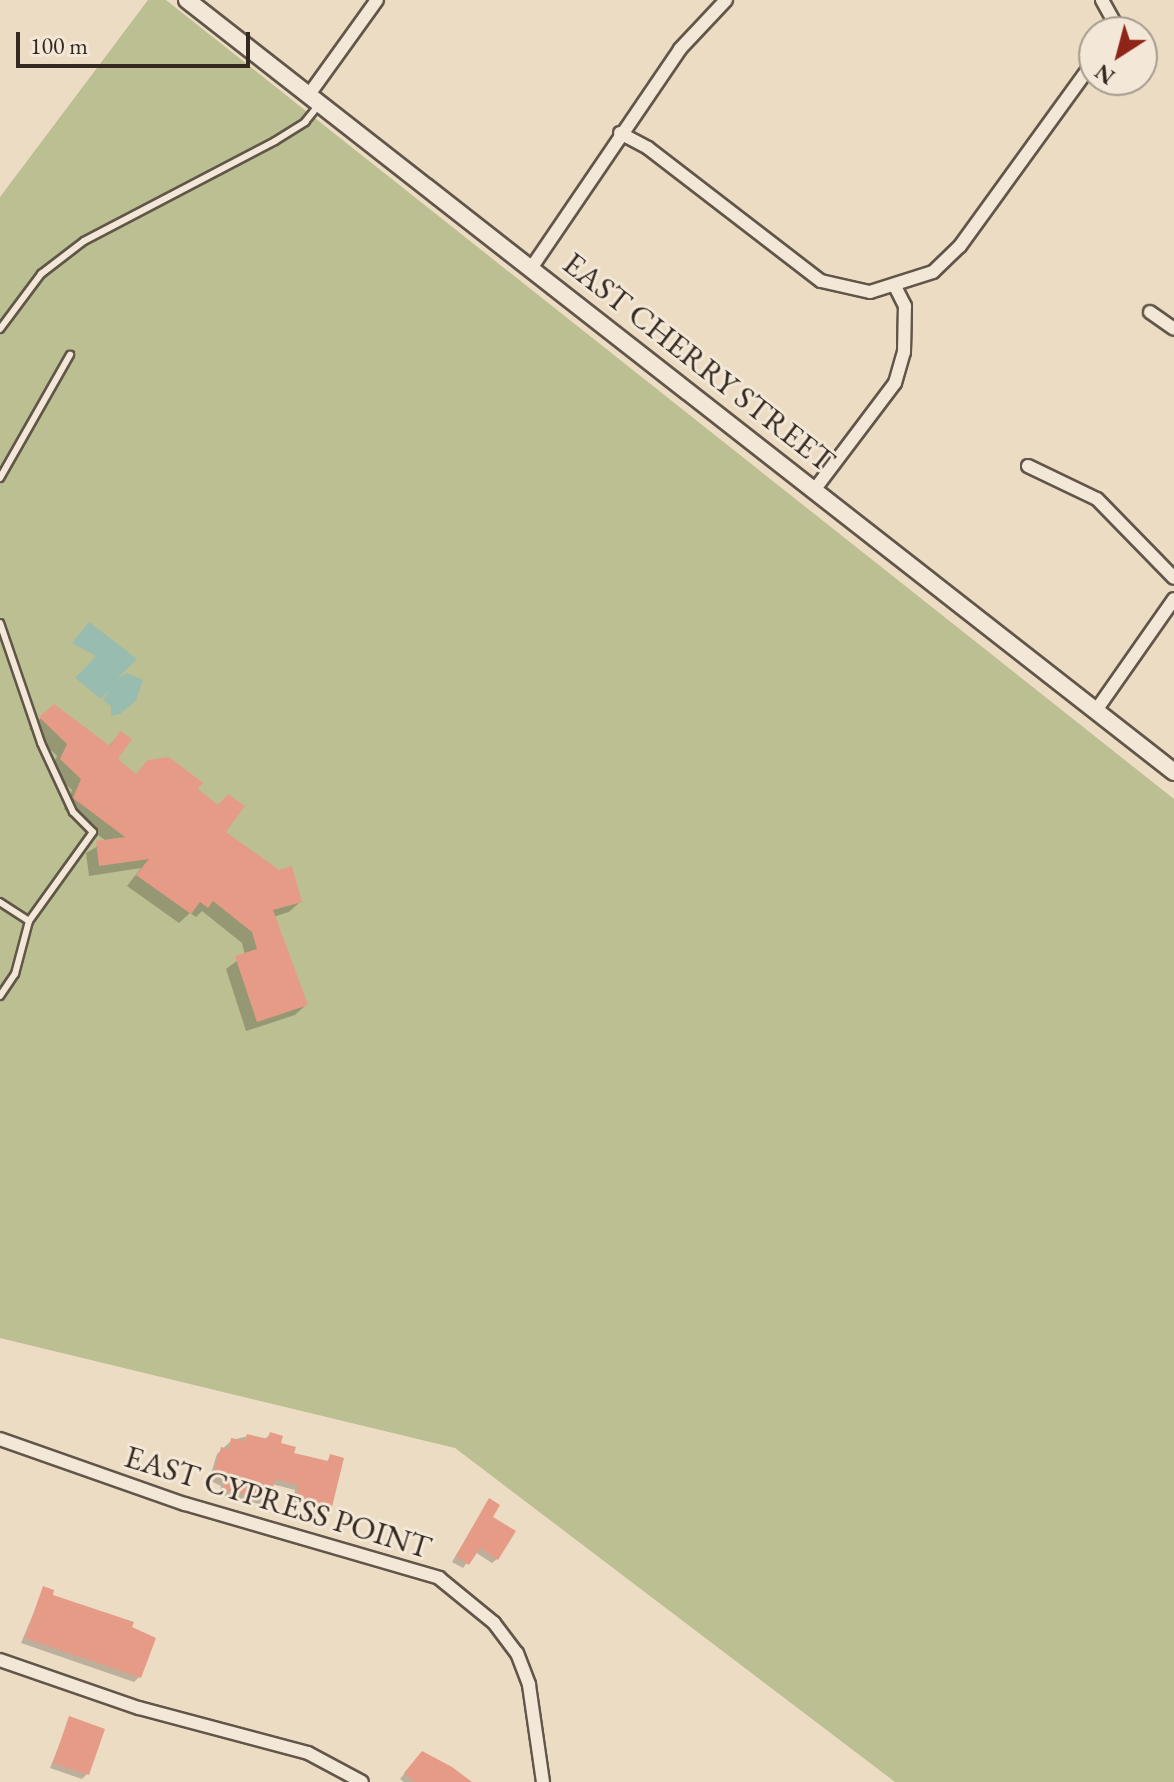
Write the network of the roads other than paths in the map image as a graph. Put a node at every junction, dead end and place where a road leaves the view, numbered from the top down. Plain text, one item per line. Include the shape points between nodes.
1 (187, 0) edge
2 (377, 0) edge
3 (726, 0) edge
4 (1078, 83) edge
5 (314, 101) junction
6 (620, 133) junction
7 (532, 267) junction
8 (895, 286) junction
9 (1150, 312) dead end
10 (0, 329) edge
11 (1174, 329) edge
12 (70, 355) dead end
13 (1028, 466) dead end
14 (0, 478) edge
15 (815, 489) junction
16 (1174, 578) edge
17 (1174, 599) edge
18 (0, 623) edge
19 (1097, 709) junction
20 (1174, 772) edge
21 (0, 902) edge
22 (29, 921) junction
23 (0, 996) edge
24 (0, 1439) edge
25 (0, 1660) edge
26 (362, 1782) edge
27 (543, 1782) edge

1 - 5 street, EAST CHERRY STREET
2 - 5 street
3 - 6 street via 680,49
4 - 8 street via 960,246 933,272
5 - 7 street, EAST CHERRY STREET
5 - 10 lane via 275,141 84,241 41,274
6 - 7 street
6 - 8 street via 648,148 821,281 870,292
7 - 15 street, EAST CHERRY STREET
8 - 15 street via 905,306 904,352 895,383
9 - 11 street
12 - 14 lane
13 - 16 street via 1097,499
15 - 19 street, EAST CHERRY STREET
17 - 19 street
18 - 22 lane via 41,743 73,812 93,832
19 - 20 street, EAST CHERRY STREET
21 - 22 lane
22 - 23 lane via 15,974
24 - 27 street, EAST CYPRESS POINT via 185,1504 422,1569 494,1623 517,1653 529,1685
25 - 26 street via 139,1708 308,1753

